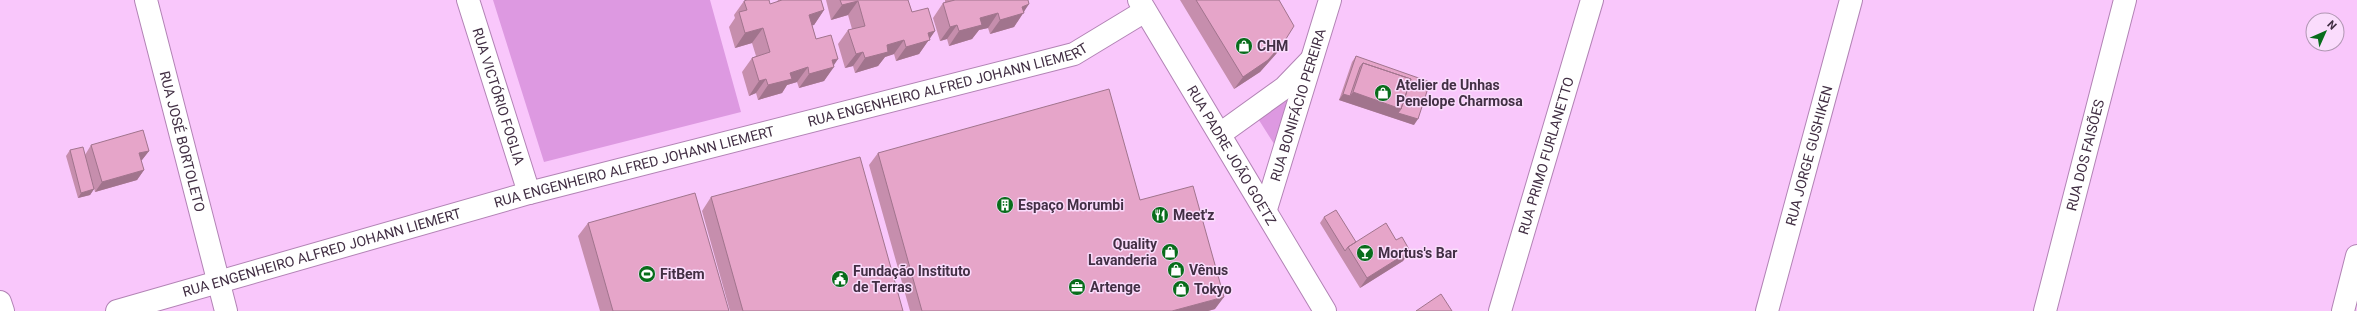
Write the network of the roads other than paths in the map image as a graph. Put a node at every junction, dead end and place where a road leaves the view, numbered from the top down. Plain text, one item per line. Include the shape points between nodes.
1 (146, 0) edge
2 (468, 0) edge
3 (1330, 0) edge
4 (1592, 0) edge
5 (1851, 0) edge
6 (2126, 0) edge
7 (1142, 5) edge
8 (1312, 58) junction
9 (1220, 134) junction
10 (529, 193) junction
11 (1266, 209) junction
12 (2357, 256) edge
13 (219, 283) junction
14 (0, 302) edge
15 (3, 311) edge
16 (117, 311) edge
17 (226, 311) edge
18 (1325, 311) edge
19 (1500, 311) edge
20 (1767, 311) edge
21 (2045, 311) edge
22 (2343, 311) edge

1 - 13 street, RUA JOSÉ BORTOLETO
2 - 10 street, RUA VICTÓRIO FOGLIA
3 - 8 street, RUA BONIFÁCIO PEREIRA
4 - 19 street, RUA PRIMO FURLANETTO
5 - 20 street, RUA JORGE GUSHIKEN
6 - 21 street, RUA DOS FAISÕES
7 - 9 street, RUA PADRE JOÃO GOETZ
7 - 10 street, RUA ENGENHEIRO ALFRED JOHANN LIEMERT via 1074,54
8 - 9 street via 1284,88
8 - 11 street, RUA BONIFÁCIO PEREIRA
9 - 11 street, RUA PADRE JOÃO GOETZ
10 - 13 street, RUA ENGENHEIRO ALFRED JOHANN LIEMERT
11 - 18 street, RUA PADRE JOÃO GOETZ
12 - 22 street
13 - 16 street, RUA ENGENHEIRO ALFRED JOHANN LIEMERT
13 - 17 street, RUA JOSÉ BORTOLETO
14 - 15 street

